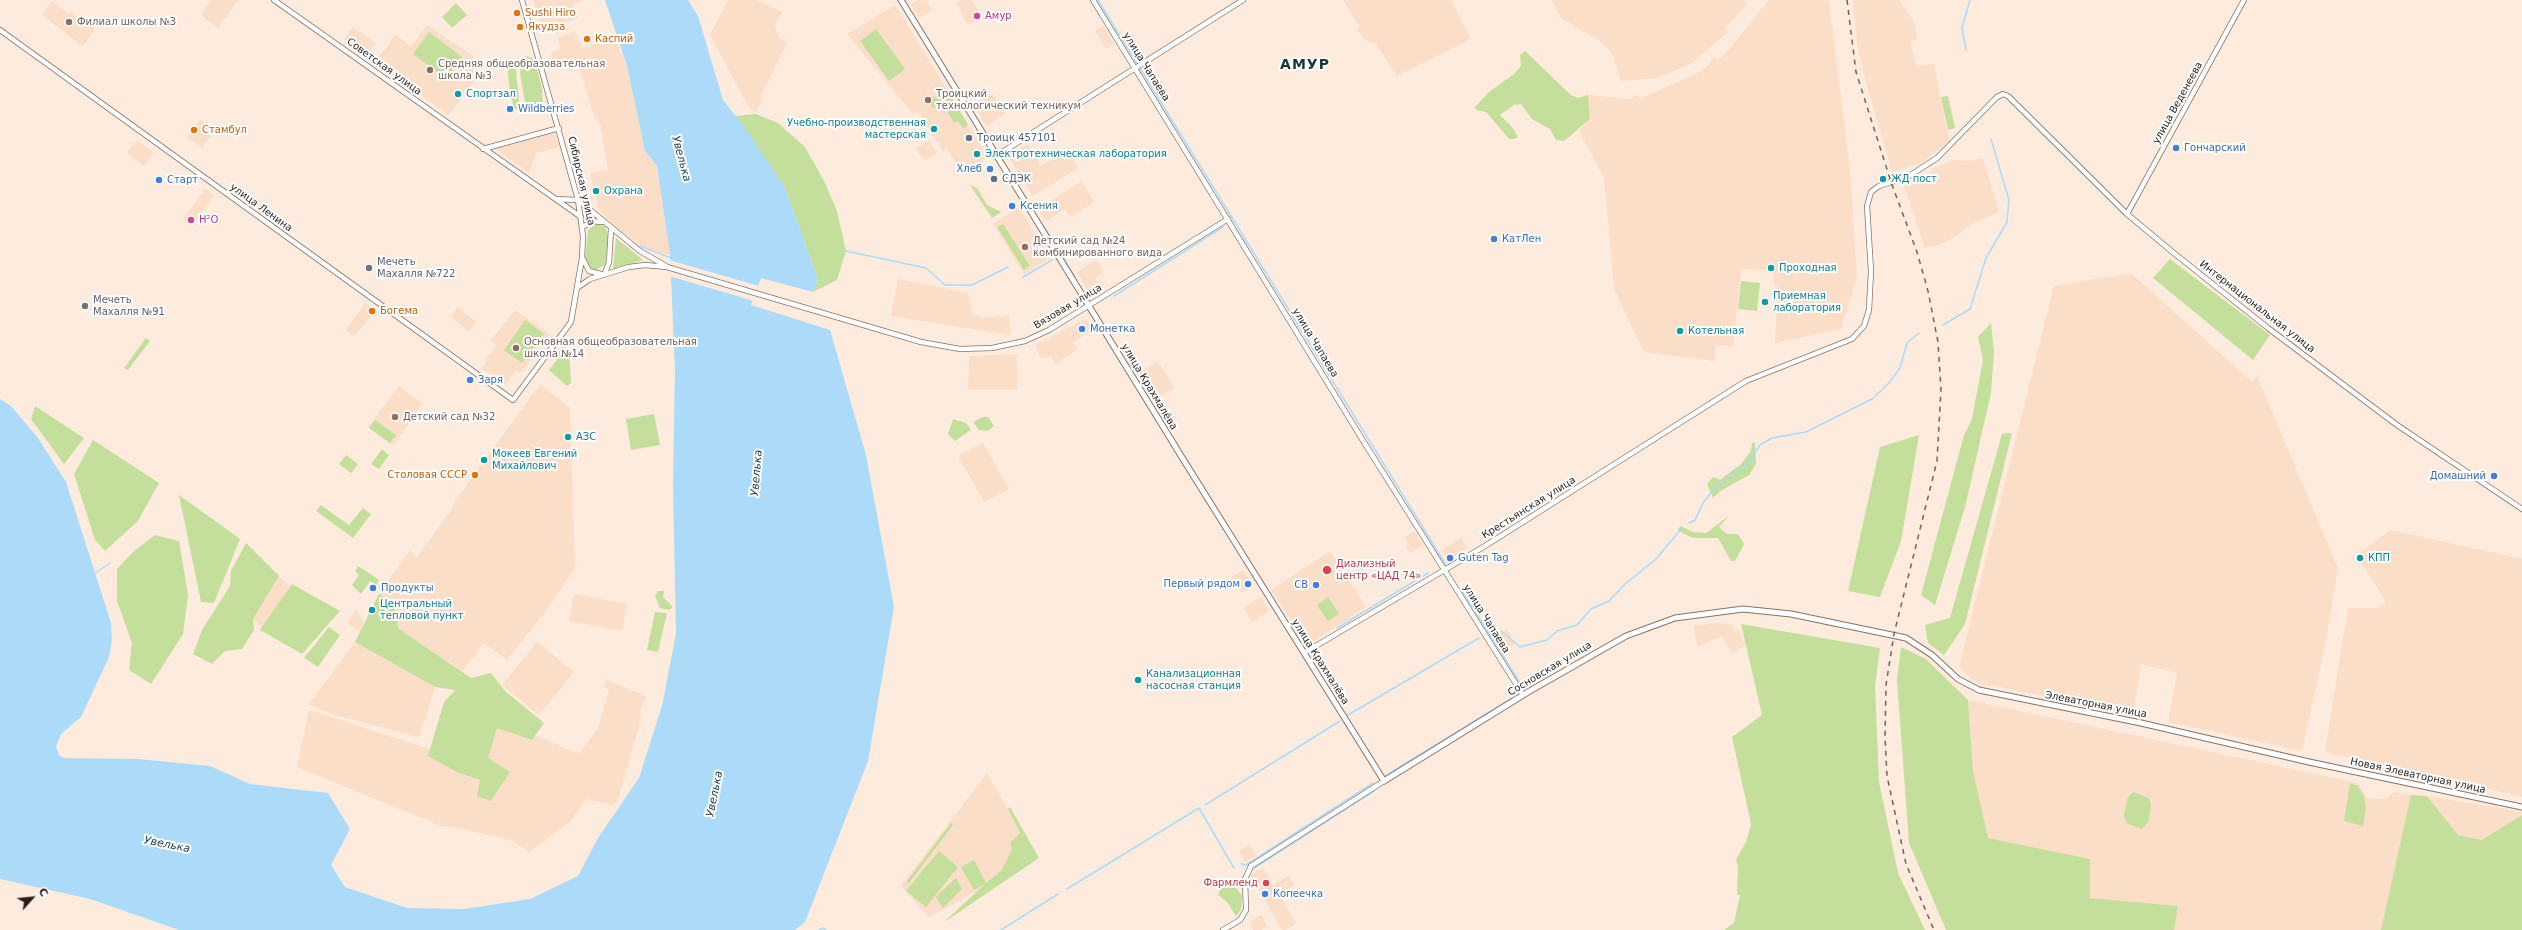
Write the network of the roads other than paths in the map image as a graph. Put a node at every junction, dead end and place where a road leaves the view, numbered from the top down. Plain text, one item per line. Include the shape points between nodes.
1 (274, 0) edge
2 (522, 0) edge
3 (901, 0) edge
4 (1093, 0) edge
5 (1242, 0) edge
6 (2244, 0) edge
7 (0, 30) edge
8 (1135, 68) junction
9 (2003, 94) joint
10 (559, 128) junction
11 (483, 149) junction
12 (996, 156) junction
13 (554, 200) junction
14 (578, 200) junction
15 (2127, 214) junction
16 (582, 217) junction
17 (1228, 219) junction
18 (606, 224) junction
19 (583, 227) junction
20 (612, 229) junction
21 (582, 258) junction
22 (667, 267) junction
23 (604, 274) junction
24 (577, 288) junction
25 (1088, 307) junction
26 (513, 400) joint
27 (2522, 509) edge
28 (1445, 570) junction
29 (1892, 634) joint
30 (1304, 653) junction
31 (1523, 695) junction
32 (2309, 762) joint
33 (1384, 781) junction
34 (2522, 807) edge
35 (1223, 930) edge

1 - 11 street, Советская улица
2 - 10 street, Сибирская улица
3 - 12 main road, улица Крахмалёва
4 - 8 street, улица Чапаева
5 - 8 street
6 - 15 street, улица Веденеева
7 - 26 street, улица Ленина
8 - 12 street
8 - 17 street, улица Чапаева
9 - 15 street, Интернациональная улица via 2008,96
9 - 28 street, Крестьянская улица via 1997,97 1937,158 1910,176 1879,186 1871,192 1867,211 1870,300 1866,320 1857,335 1845,343 1746,381
10 - 11 street
10 - 14 street, Сибирская улица
11 - 13 street, Советская улица
12 - 25 main road, улица Крахмалёва
13 - 14 street
13 - 16 street, Советская улица
14 - 16 street, Сибирская улица
14 - 18 street
15 - 27 street, Интернациональная улица via 2314,362 2465,473
16 - 19 street, Сибирская улица
17 - 25 street, Вязовая улица
17 - 28 street, улица Чапаева
18 - 19 street via 594,221
18 - 20 street
19 - 21 street, Сибирская улица
20 - 22 street via 640,251
20 - 23 street via 609,262
21 - 23 street via 589,271
21 - 24 street, Сибирская улица
22 - 23 street via 640,265
22 - 25 street, Вязовая улица via 921,342 960,349 992,348 1025,341
23 - 24 street
24 - 26 street, Сибирская улица via 571,322
25 - 30 main road, улица Крахмалёва
28 - 30 street, Крестьянская улица
28 - 31 street, улица Чапаева
29 - 31 main road, Сосновская улица via 1758,609 1743,608 1691,614 1655,623 1626,636
29 - 32 main road, Элеваторная улица via 1912,640 1958,679 1979,690 2141,723
30 - 33 main road, улица Крахмалёва
31 - 33 main road, Сосновская улица
32 - 34 main road, Новая Элеваторная улица
33 - 35 street, Сосновская улица via 1254,864 1245,879 1247,905 1240,920

